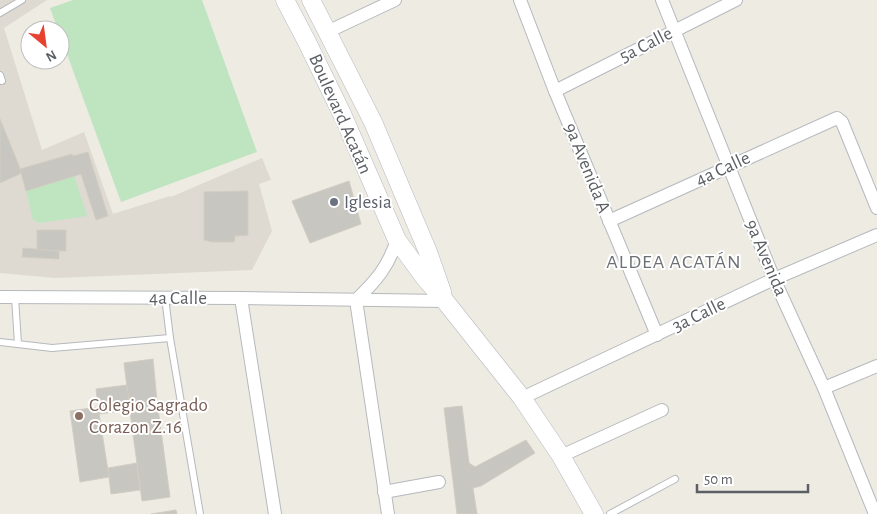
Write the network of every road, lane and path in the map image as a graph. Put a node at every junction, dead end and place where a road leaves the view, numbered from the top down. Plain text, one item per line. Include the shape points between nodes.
1 (22, 0) edge
2 (285, 0) edge
3 (311, 0) edge
4 (395, 0) edge
5 (520, 0) edge
6 (662, 0) edge
7 (736, 0) edge
8 (0, 13) edge
9 (674, 31) junction
10 (327, 32) junction
11 (555, 91) junction
12 (728, 166) junction
13 (877, 208) edge
14 (609, 221) junction
15 (877, 235) edge
16 (397, 240) junction
17 (429, 274) junction
18 (774, 279) junction
19 (0, 297) edge
20 (15, 297) junction
21 (165, 297) junction
22 (241, 298) junction
23 (356, 300) junction
24 (445, 302) junction
25 (657, 336) junction
26 (170, 338) junction
27 (0, 342) edge
28 (18, 344) junction
29 (877, 366) edge
30 (824, 388) junction
31 (522, 398) junction
32 (662, 410) dead end
33 (561, 456) junction
34 (675, 479) dead end
35 (439, 482) dead end
36 (384, 492) junction
37 (872, 493) edge
38 (200, 514) edge
39 (275, 514) edge
40 (388, 514) edge
41 (594, 514) edge
42 (610, 514) edge
43 (875, 514) edge

1 - 8 lane
2 - 16 main road, Boulevard Acatán via 308,42
3 - 10 main road, Boulevard Acatán
4 - 10 street
5 - 11 street, 9a Avenida A
6 - 9 street, 9a Avenida
7 - 9 street, 5a Calle
9 - 11 street, 5a Calle
9 - 12 street, 9a Avenida
10 - 17 main road, Boulevard Acatán via 373,122 428,252
11 - 14 street, 9a Avenida A
12 - 13 street, 4a Calle via 837,118 842,122
12 - 14 street, 4a Calle
12 - 18 street, 9a Avenida
14 - 25 street, 9a Avenida A
15 - 18 street, 3a Calle
16 - 17 main road, Boulevard Acatán
16 - 23 street via 386,267
17 - 24 main road, Boulevard Acatán
18 - 25 street, 3a Calle
18 - 30 street, 9a Avenida
19 - 20 street, 4a Calle
20 - 21 street, 4a Calle
20 - 28 lane
21 - 22 street, 4a Calle
21 - 26 lane
22 - 23 street, 4a Calle
22 - 39 street
23 - 24 street, 4a Calle
23 - 36 street
24 - 31 main road, Boulevard Acatán
25 - 31 street, 3a Calle
26 - 28 lane via 52,348
26 - 38 lane
27 - 28 lane
29 - 30 street
30 - 37 street, 9a Avenida
31 - 33 main road, Boulevard Acatán
32 - 33 street
33 - 41 main road, Boulevard Acatán
34 - 42 lane
35 - 36 street
36 - 40 street
37 - 43 street, 9a Avenida

